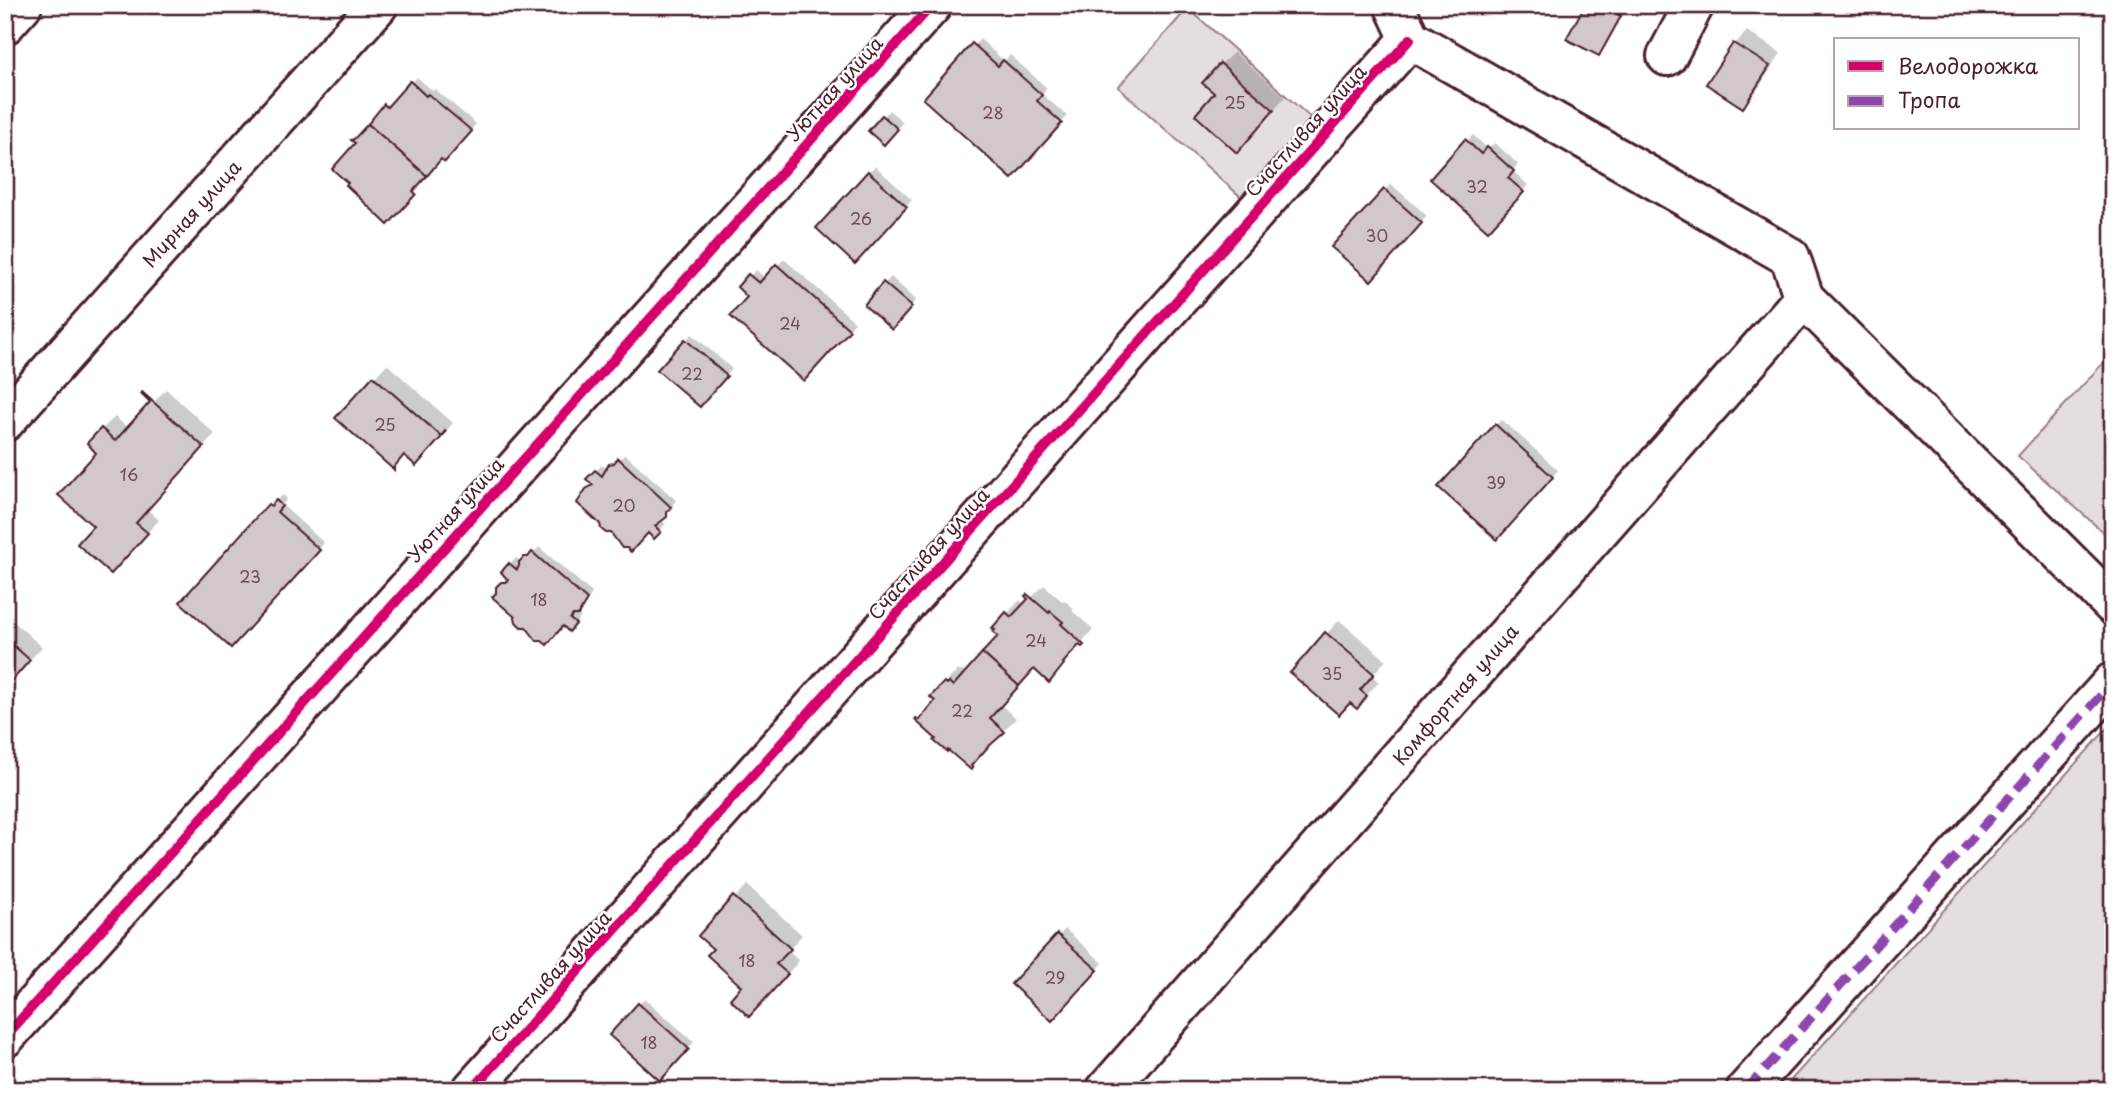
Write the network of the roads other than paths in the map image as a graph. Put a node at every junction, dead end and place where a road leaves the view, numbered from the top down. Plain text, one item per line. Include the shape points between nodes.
1 (22, 5) edge
2 (378, 5) edge
3 (932, 5) edge
4 (1394, 5) edge
5 (1694, 5) edge
6 (5, 24) edge
7 (1410, 39) junction
8 (1667, 56) dead end
9 (1804, 298) junction
10 (5, 421) edge
11 (2113, 605) edge
12 (2113, 682) edge
13 (5, 1037) edge
14 (472, 1090) edge
15 (1105, 1090) edge
16 (1746, 1090) edge

1 - 6 street
2 - 10 street, Мирная улица
3 - 13 street, Уютная улица
4 - 7 street
5 - 8 street
7 - 9 street via 1790,257
7 - 14 street, Счастливая улица
9 - 11 street
9 - 15 street, Комфортная улица
12 - 16 street

